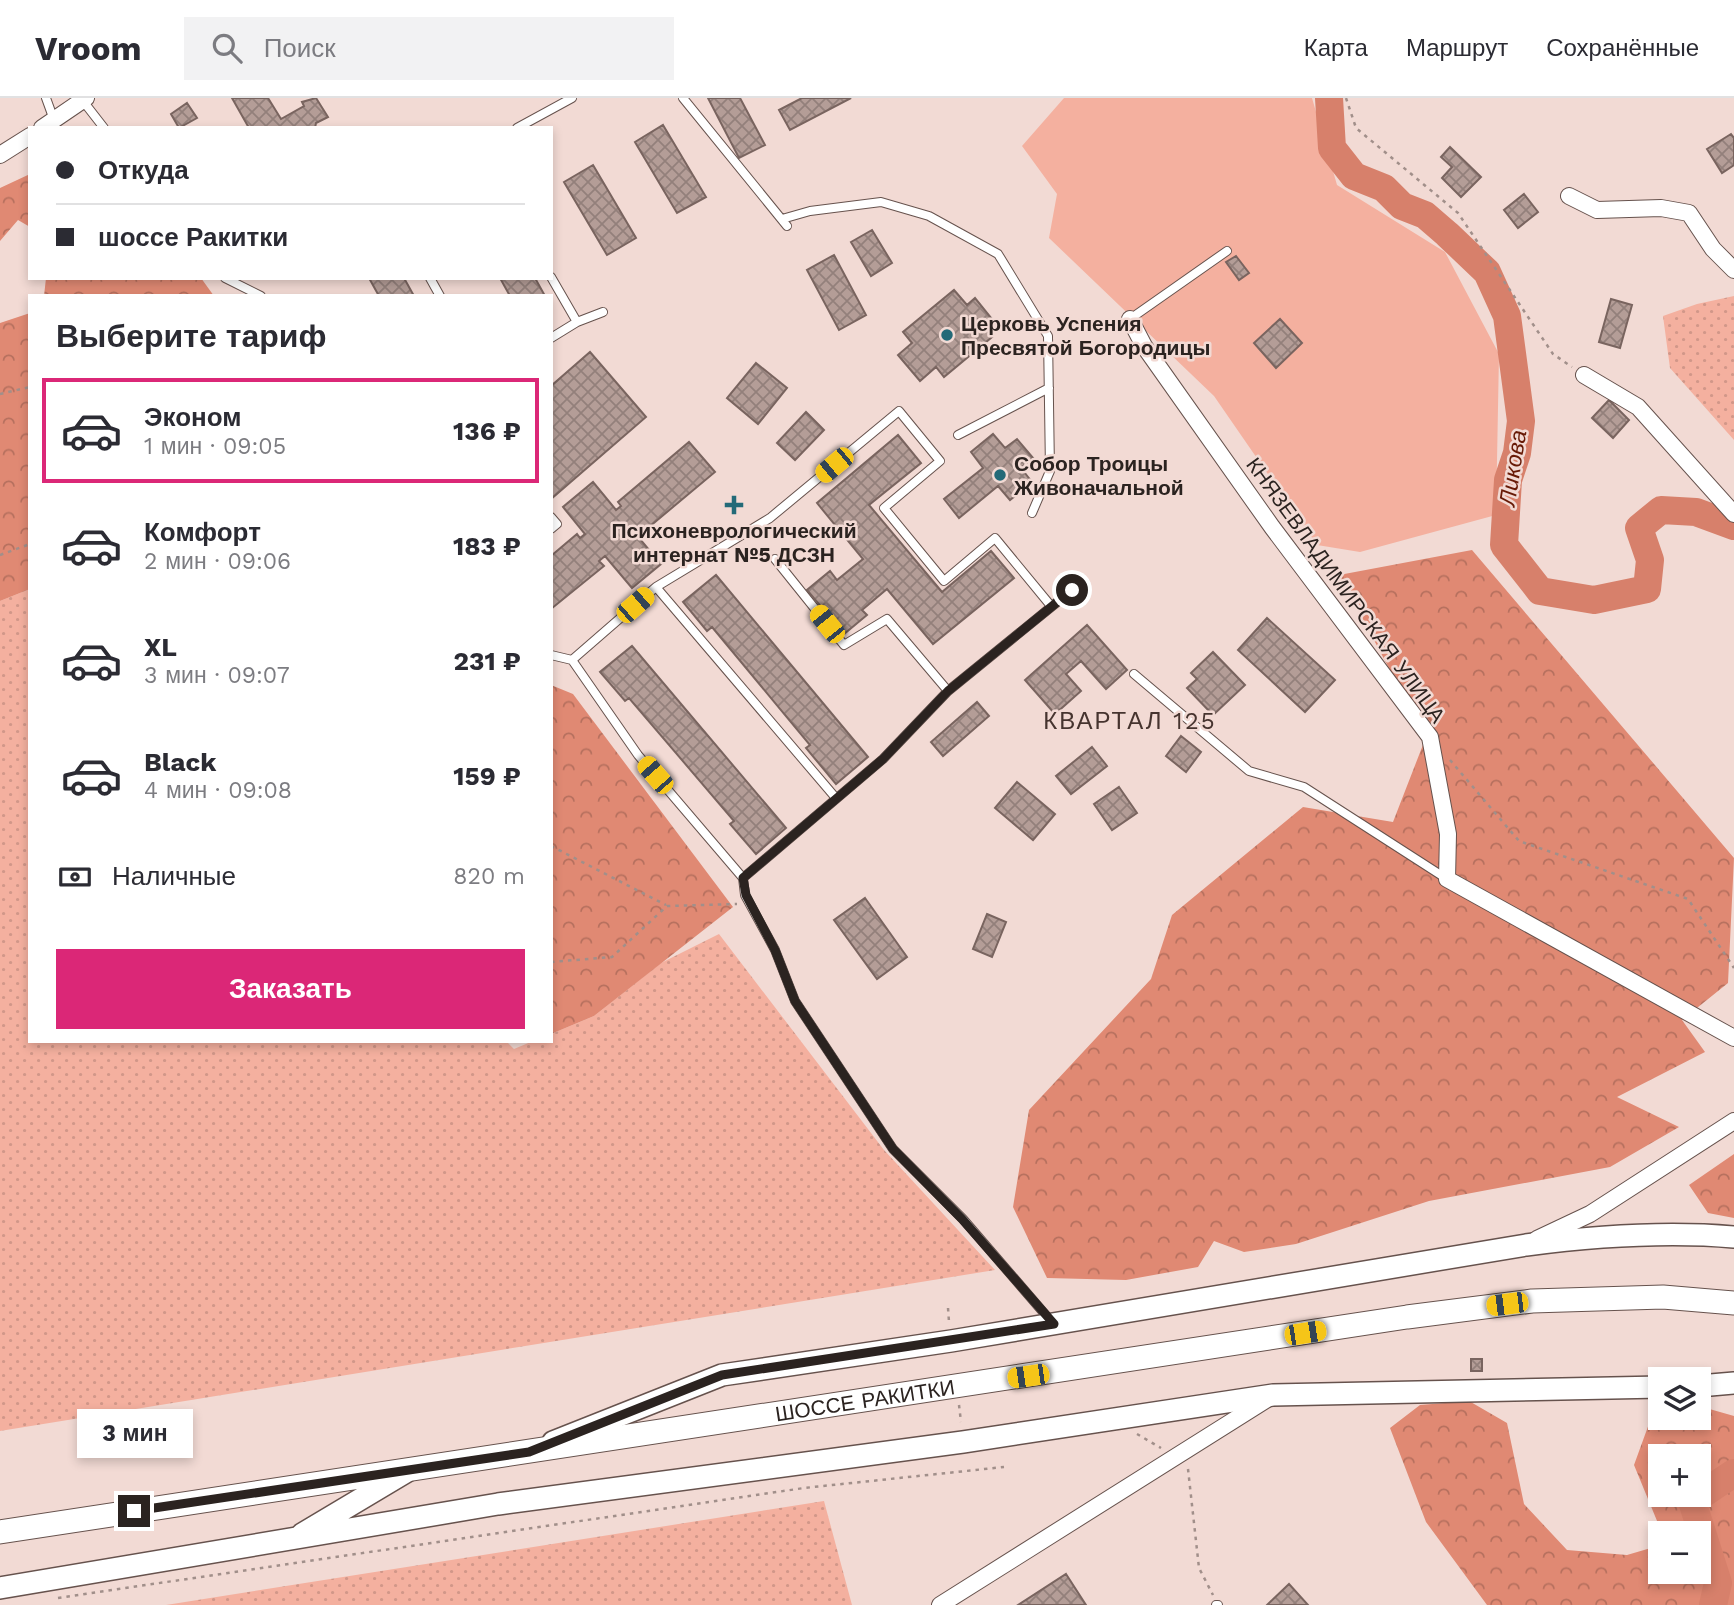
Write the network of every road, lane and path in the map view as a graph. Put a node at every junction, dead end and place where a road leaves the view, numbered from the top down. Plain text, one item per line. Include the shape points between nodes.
1 (46, 98) edge
2 (572, 98) edge
3 (683, 98) edge
4 (1346, 98) edge
5 (84, 99) edge
6 (48, 124) edge
7 (103, 126) edge
8 (521, 126) edge
9 (28, 137) edge
10 (0, 155) edge
11 (1569, 195) dead end
12 (1227, 251) dead end
13 (1734, 270) edge
14 (229, 280) edge
15 (553, 280) edge
16 (257, 294) edge
17 (603, 312) dead end
18 (1130, 319) joint
19 (577, 322) junction
20 (553, 337) edge
21 (1584, 375) joint
22 (28, 387) edge
23 (1049, 388) junction
24 (0, 394) edge
25 (958, 435) dead end
26 (1032, 513) dead end
27 (1734, 514) edge
28 (28, 545) edge
29 (0, 555) edge
30 (775, 559) dead end
31 (656, 587) junction
32 (1072, 590) dead end
33 (1051, 606) junction
34 (553, 655) edge
35 (572, 660) junction
36 (1134, 674) dead end
37 (948, 691) junction
38 (1430, 737) junction
39 (835, 797) junction
40 (553, 847) edge
41 (743, 878) junction
42 (1447, 879) junction
43 (751, 904) junction
44 (667, 906) junction
45 (553, 962) edge
46 (1734, 968) edge
47 (1734, 1038) edge
48 (1734, 1121) edge
49 (1734, 1237) edge
50 (1525, 1245) junction
51 (1734, 1303) edge
52 (1054, 1324) junction
53 (1734, 1383) edge
54 (1711, 1385) edge
55 (1648, 1387) edge
56 (1273, 1395) junction
57 (529, 1452) junction
58 (1004, 1467) dead end
59 (409, 1470) junction
60 (0, 1532) edge
61 (291, 1541) junction
62 (0, 1588) edge
63 (46, 1600) dead end
64 (940, 1605) edge

1 - 6 lane
2 - 8 lane
3 - 23 lane via 784,223 810,211 881,202 929,216 999,254 1048,336
4 - 21 path via 1356,128 1458,213 1553,354
5 - 6 street
5 - 7 lane
9 - 10 street
11 - 13 street via 1597,210 1661,208 1689,213
12 - 18 lane
14 - 16 lane
15 - 19 lane
17 - 19 lane
18 - 38 street, КНЯЗЕВЛАДИМИРСКАЯ УЛИЦА via 1144,346 1272,527
19 - 20 lane
21 - 27 street via 1638,407
22 - 24 path
23 - 25 lane
23 - 26 lane via 1050,471
28 - 29 path
30 - 37 lane via 844,645 887,619
31 - 33 lane via 770,518 899,411 940,461 884,508 944,581 995,538
31 - 35 lane
31 - 39 lane
32 - 33 lane
33 - 37 lane
34 - 35 lane
35 - 41 lane via 638,755
36 - 42 lane via 1249,771 1304,787
37 - 39 lane via 883,759
38 - 42 street, КНЯЗЕВЛАДИМИРСКАЯ УЛИЦА via 1448,834
38 - 46 path via 1519,841 1688,899
39 - 41 lane
40 - 44 path
41 - 43 lane
42 - 47 street
43 - 44 path
43 - 52 lane via 795,1001 893,1149
44 - 45 path via 612,957
48 - 50 street via 1590,1214
49 - 50 street via 1608,1235
50 - 52 street
51 - 57 main road, ШОССЕ РАКИТКИ via 1663,1297 1532,1301
52 - 57 street via 722,1375
53 - 54 street
55 - 56 street
56 - 61 street via 498,1504
56 - 64 street
57 - 59 main road, ШОССЕ РАКИТКИ
58 - 63 path via 804,1488
59 - 60 main road, ШОССЕ РАКИТКИ
59 - 61 street
61 - 62 street

